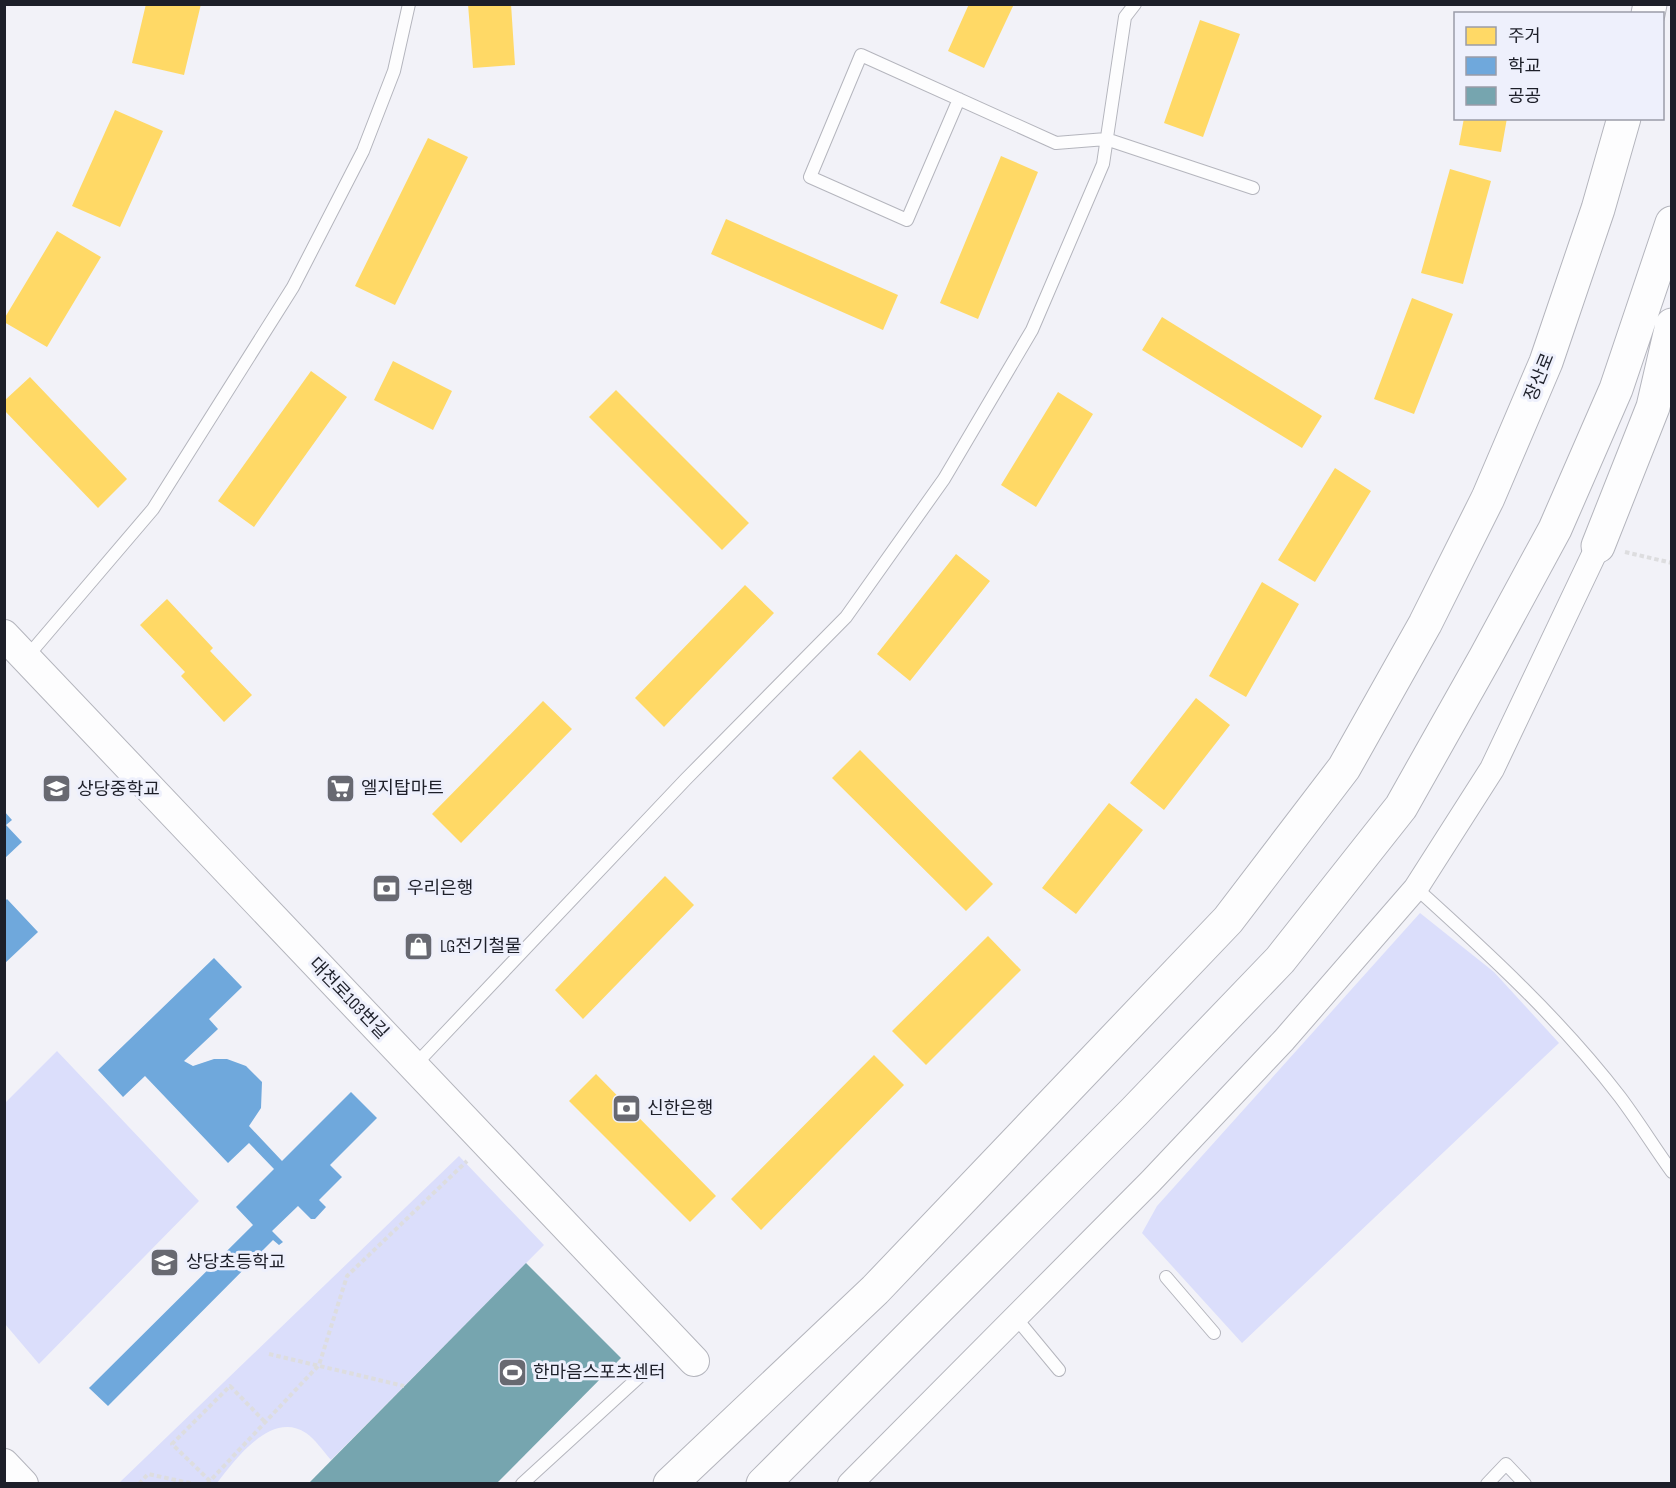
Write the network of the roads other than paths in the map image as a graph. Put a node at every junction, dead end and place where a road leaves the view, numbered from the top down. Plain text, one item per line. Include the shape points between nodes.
1 (410, 4) edge
2 (1135, 4) edge
3 (959, 99) junction
4 (1623, 120) edge
5 (1106, 139) junction
6 (1253, 188) dead end
7 (1670, 227) edge
8 (1671, 299) edge
9 (1671, 325) edge
10 (1598, 546) joint
11 (4, 635) edge
12 (26, 658) junction
13 (1416, 888) junction
14 (414, 1066) junction
15 (1671, 1172) edge
16 (1166, 1277) dead end
17 (1016, 1318) junction
18 (1214, 1333) dead end
19 (694, 1361) dead end
20 (1059, 1370) dead end
21 (639, 1377) dead end
22 (5, 1465) edge
23 (23, 1484) edge
24 (522, 1484) edge
25 (670, 1484) edge
26 (763, 1484) edge
27 (850, 1484) edge
28 (1487, 1484) edge
29 (1526, 1484) edge

1 - 12 lane via 394,71 363,151 293,287 153,510
2 - 5 lane via 1125,17
3 - 3 lane via 861,55 810,177 908,220
3 - 5 lane via 1056,143
4 - 25 highway, 장산로 via 1598,210 1546,362 1488,498 1425,624 1344,768 1228,920 875,1290
5 - 6 lane
5 - 14 lane via 1103,164 1032,330 944,479 846,617
7 - 8 highway
7 - 26 highway via 1616,389 1555,529 1401,807 1280,960
9 - 10 highway via 1653,407
10 - 13 street via 1492,769
11 - 12 street, 대천로103번길
12 - 14 street, 대천로103번길
13 - 15 lane via 1495,959 1558,1025 1620,1097
13 - 17 street via 1284,1040
14 - 19 street, 대천로103번길
16 - 18 lane
17 - 20 lane
17 - 27 street
21 - 24 lane
22 - 23 street
28 - 29 lane via 1506,1464

